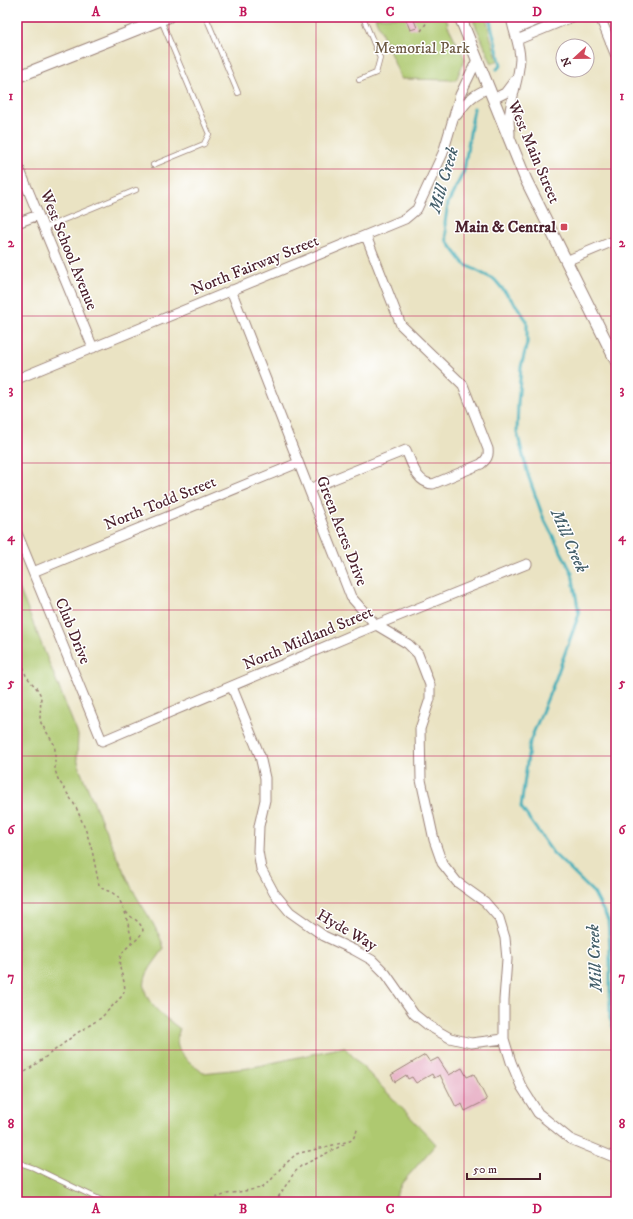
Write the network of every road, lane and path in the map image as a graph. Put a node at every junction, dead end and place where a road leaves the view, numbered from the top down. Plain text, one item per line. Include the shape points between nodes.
1 (206, 17) edge
2 (363, 17) edge
3 (427, 17) edge
4 (460, 17) edge
5 (511, 17) edge
6 (545, 17) edge
7 (572, 17) edge
8 (600, 17) edge
9 (165, 18) edge
10 (145, 21) edge
11 (551, 21) edge
12 (514, 30) junction
13 (421, 31) dead end
14 (517, 40) junction
15 (616, 56) edge
16 (477, 60) junction
17 (519, 71) junction
18 (17, 77) edge
19 (359, 80) dead end
20 (489, 88) junction
21 (238, 93) dead end
22 (493, 99) junction
23 (452, 123) junction
24 (511, 143) junction
25 (17, 163) edge
26 (153, 165) dead end
27 (136, 190) dead end
28 (38, 215) junction
29 (17, 223) edge
30 (44, 228) junction
31 (366, 236) junction
32 (616, 240) edge
33 (566, 261) junction
34 (232, 290) junction
35 (93, 348) junction
36 (616, 362) edge
37 (17, 379) edge
38 (298, 463) junction
39 (309, 489) junction
40 (17, 533) edge
41 (527, 564) dead end
42 (33, 572) junction
43 (376, 625) junction
44 (17, 644) edge
45 (232, 687) junction
46 (102, 741) joint
47 (124, 911) junction
48 (129, 946) junction
49 (504, 1039) junction
50 (17, 1078) edge
51 (358, 1128) dead end
52 (350, 1141) junction
53 (616, 1158) edge
54 (17, 1162) edge
55 (105, 1202) edge
56 (204, 1202) edge
57 (275, 1202) edge

1 - 21 lane
2 - 19 lane via 380,58 376,73
3 - 13 path
4 - 16 street, West Main Street
5 - 12 street
6 - 12 street
7 - 11 street
8 - 15 street
9 - 10 street
9 - 26 lane via 209,134 204,144
10 - 18 street
11 - 14 street
12 - 14 street
14 - 17 street
16 - 20 street, West Main Street
16 - 23 street, North Fairway Street via 460,95
17 - 22 street via 508,91
17 - 24 street via 509,120
20 - 22 street, West Main Street
20 - 23 street, North Fairway Street via 470,98
22 - 24 street, West Main Street
23 - 31 street, North Fairway Street via 443,153 417,209 405,219
24 - 33 street, West Main Street via 526,180
25 - 28 street, West School Avenue
27 - 30 lane
28 - 29 street
28 - 30 street, West School Avenue
30 - 35 street, West School Avenue
31 - 34 street, North Fairway Street
31 - 39 street via 401,325 463,385 489,455 481,464 428,484 417,476 406,450
32 - 33 street
33 - 36 street, West Main Street
34 - 35 street, North Fairway Street
34 - 38 street, Green Acres Drive
35 - 37 street, North Fairway Street
38 - 39 street, Green Acres Drive
38 - 42 street, North Todd Street
39 - 43 street, Green Acres Drive via 351,597
40 - 42 street, Club Drive
41 - 43 street, North Midland Street
42 - 46 street, Club Drive
43 - 45 street, North Midland Street
43 - 49 street, Green Acres Drive via 408,644 418,654 430,685 430,699 420,729 421,780 432,832 442,863 457,882 485,902 499,918 505,938 507,959
44 - 47 path via 26,676 40,696 41,723 54,744 58,779 76,807 86,830 99,884 101,888 118,897
45 - 46 street, North Midland Street
45 - 49 street, Hyde Way via 260,756 265,778 258,851 262,869 274,892 290,912 324,936 372,960 386,974 414,1014 429,1026 450,1038 471,1043
47 - 48 path via 132,940
47 - 48 path via 137,920 143,930 138,939
48 - 50 path via 121,954 119,962 125,988 122,996 101,1018
49 - 53 street, Green Acres Drive via 520,1086 538,1113 570,1138
51 - 52 path
52 - 56 path via 296,1154 261,1188 227,1194
52 - 57 path via 301,1166
54 - 55 lane

